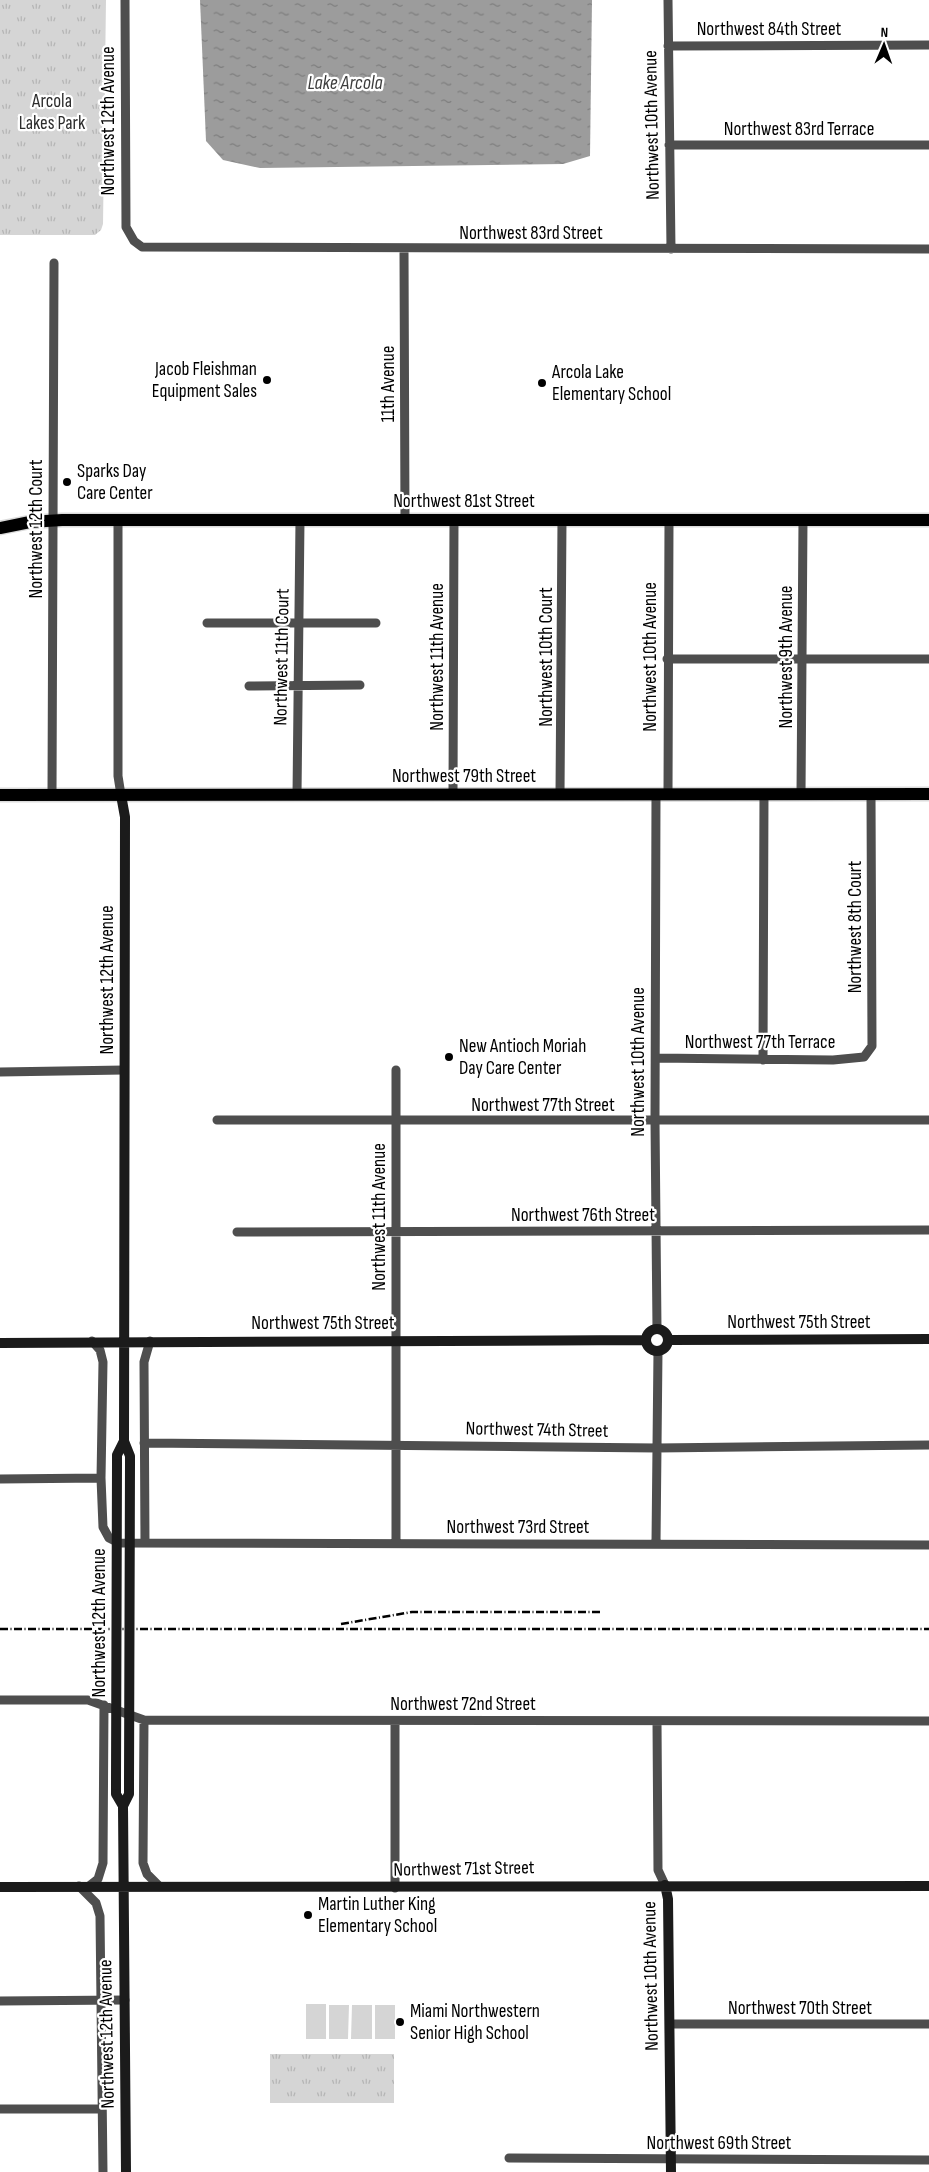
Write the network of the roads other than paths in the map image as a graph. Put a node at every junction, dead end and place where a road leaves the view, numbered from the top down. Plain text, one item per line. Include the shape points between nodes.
1 (125, 0) edge
2 (668, 0) edge
3 (929, 45) edge
4 (668, 46) junction
5 (669, 145) junction
6 (929, 145) edge
7 (134, 241) joint
8 (404, 248) junction
9 (671, 249) junction
10 (929, 249) edge
11 (54, 263) dead end
12 (53, 520) junction
13 (118, 520) junction
14 (300, 520) junction
15 (405, 520) junction
16 (454, 520) junction
17 (562, 520) junction
18 (669, 520) junction
19 (803, 520) junction
20 (929, 520) edge
21 (0, 528) edge
22 (206, 623) dead end
23 (298, 623) junction
24 (376, 623) dead end
25 (667, 659) junction
26 (802, 659) junction
27 (929, 659) edge
28 (360, 685) dead end
29 (249, 686) dead end
30 (297, 686) junction
31 (52, 794) junction
32 (453, 794) junction
33 (560, 794) junction
34 (662, 794) junction
35 (764, 794) junction
36 (801, 794) junction
37 (871, 794) junction
38 (929, 794) edge
39 (0, 795) edge
40 (121, 795) junction
41 (298, 795) junction
42 (864, 1057) joint
43 (656, 1058) junction
44 (763, 1060) junction
45 (124, 1070) junction
46 (396, 1070) dead end
47 (0, 1072) edge
48 (217, 1120) dead end
49 (929, 1120) edge
50 (395, 1121) junction
51 (655, 1121) junction
52 (929, 1230) edge
53 (395, 1231) junction
54 (657, 1231) junction
55 (238, 1232) dead end
56 (657, 1329) junction
57 (929, 1339) edge
58 (396, 1340) junction
59 (646, 1340) junction
60 (668, 1340) junction
61 (92, 1341) junction
62 (124, 1341) junction
63 (150, 1341) junction
64 (0, 1343) edge
65 (658, 1351) junction
66 (124, 1441) junction
67 (144, 1443) junction
68 (396, 1444) junction
69 (929, 1445) edge
70 (657, 1448) junction
71 (101, 1478) junction
72 (0, 1479) edge
73 (109, 1538) joint
74 (145, 1543) junction
75 (396, 1543) junction
76 (656, 1543) junction
77 (929, 1546) edge
78 (0, 1700) edge
79 (104, 1705) junction
80 (144, 1720) junction
81 (395, 1721) junction
82 (657, 1721) junction
83 (929, 1721) edge
84 (123, 1806) junction
85 (665, 1885) junction
86 (84, 1886) junction
87 (123, 1886) junction
88 (159, 1886) junction
89 (929, 1886) edge
90 (0, 1887) edge
91 (395, 1888) junction
92 (101, 2000) junction
93 (125, 2000) junction
94 (0, 2002) edge
95 (670, 2024) junction
96 (929, 2024) edge
97 (0, 2109) edge
98 (102, 2109) junction
99 (509, 2158) dead end
100 (671, 2159) junction
101 (929, 2160) edge
102 (103, 2172) edge
103 (126, 2172) edge
104 (671, 2172) edge

1 - 7 street, Northwest 12th Avenue via 126,227
2 - 4 street, Northwest 10th Avenue
3 - 4 street, Northwest 84th Street
4 - 5 street, Northwest 10th Avenue
5 - 6 street, Northwest 83rd Terrace
5 - 9 street, Northwest 10th Avenue
7 - 8 street, Northwest 83rd Street via 142,247
8 - 9 street, Northwest 83rd Street
8 - 15 street, 11th Avenue
9 - 10 street, Northwest 83rd Street
11 - 12 street, Northwest 12th Court
12 - 13 main road, Northwest 81st Street
12 - 21 main road, Northwest 81st Street
12 - 31 street, Northwest 12th Court
13 - 14 main road, Northwest 81st Street
13 - 40 street, Northwest 12th Avenue via 118,776
14 - 15 main road, Northwest 81st Street
14 - 23 street, Northwest 11th Court
15 - 16 main road, Northwest 81st Street
16 - 17 main road, Northwest 81st Street
16 - 32 street, Northwest 11th Avenue
17 - 18 main road, Northwest 81st Street
17 - 33 street, Northwest 10th Court
18 - 19 main road, Northwest 81st Street
18 - 25 street, Northwest 10th Avenue
19 - 20 main road, Northwest 81st Street
19 - 26 street, Northwest 9th Avenue
22 - 23 street
23 - 24 street
23 - 30 street, Northwest 11th Court
25 - 26 street
25 - 34 street, Northwest 10th Avenue
26 - 27 street
26 - 36 street, Northwest 9th Avenue
28 - 30 street
29 - 30 street
30 - 41 street, Northwest 11th Court
31 - 39 main road, Northwest 79th Street
31 - 40 main road, Northwest 79th Street
32 - 33 main road, Northwest 79th Street
32 - 41 main road, Northwest 79th Street
33 - 34 main road, Northwest 79th Street
34 - 35 main road, Northwest 79th Street
34 - 43 street, Northwest 10th Avenue
35 - 36 main road, Northwest 79th Street
35 - 44 street
36 - 37 main road, Northwest 79th Street
37 - 38 main road, Northwest 79th Street
37 - 42 street, Northwest 8th Court via 872,1046
40 - 41 main road, Northwest 79th Street
40 - 45 street, Northwest 12th Avenue via 125,817
42 - 44 street, Northwest 77th Terrace
43 - 44 street, Northwest 77th Terrace
43 - 51 street, Northwest 10th Avenue
45 - 47 street
45 - 62 street, Northwest 12th Avenue
46 - 50 street, Northwest 11th Avenue
48 - 50 street, Northwest 77th Street
49 - 51 street, Northwest 77th Street
50 - 51 street, Northwest 77th Street
50 - 53 street, Northwest 11th Avenue
51 - 54 street, Northwest 10th Avenue
52 - 54 street, Northwest 76th Street
53 - 54 street, Northwest 76th Street
53 - 55 street, Northwest 76th Street
53 - 58 street, Northwest 11th Avenue
54 - 56 street, Northwest 10th Avenue
56 - 59 street via 651,1331
56 - 60 street via 664,1331
57 - 60 street, Northwest 75th Street
58 - 59 street, Northwest 75th Street
58 - 63 street, Northwest 75th Street
58 - 68 street, Northwest 11th Avenue
59 - 65 street via 650,1348
60 - 65 street via 665,1348
61 - 62 street, Northwest 75th Street
61 - 64 street, Northwest 75th Street
61 - 71 street, Northwest 12th Avenue via 100,1350 103,1362
62 - 63 street, Northwest 75th Street
62 - 66 street, Northwest 12th Avenue
63 - 67 street via 144,1362
65 - 70 street
66 - 84 street, Northwest 12th Avenue, bridge via 130,1464 129,1794
66 - 84 street, Northwest 12th Avenue, bridge via 117,1464 116,1785 116,1794
67 - 68 street, Northwest 74th Street
67 - 74 street
68 - 70 street, Northwest 74th Street
68 - 75 street, Northwest 11th Avenue
69 - 70 street, Northwest 74th Street
70 - 76 street
71 - 72 street
71 - 73 street, Northwest 12th Avenue via 103,1527
73 - 74 street, Northwest 73rd Street via 119,1543
74 - 75 street, Northwest 73rd Street
75 - 76 street, Northwest 73rd Street
76 - 77 street, Northwest 73rd Street
78 - 79 street, Northwest 72nd Street via 80,1700
79 - 80 street, Northwest 72nd Street
79 - 86 street, Northwest 12th Avenue via 103,1863 98,1879
80 - 81 street, Northwest 72nd Street
80 - 88 street via 143,1863 147,1874
81 - 82 street, Northwest 72nd Street
81 - 91 street
82 - 83 street, Northwest 72nd Street
82 - 85 street, Northwest 10th Avenue via 658,1870
84 - 87 street, Northwest 12th Avenue
85 - 89 street, Northwest 71st Street
85 - 91 street, Northwest 71st Street
85 - 95 street, Northwest 10th Avenue
86 - 87 street, Northwest 71st Street
86 - 90 street, Northwest 71st Street
86 - 92 street, Northwest 12th Avenue via 99,1908
87 - 88 street, Northwest 71st Street
87 - 93 street, Northwest 12th Avenue
88 - 91 street, Northwest 71st Street
92 - 93 street
92 - 94 street
92 - 98 street, Northwest 12th Avenue
93 - 103 street, Northwest 12th Avenue
95 - 96 street, Northwest 70th Street
95 - 100 street, Northwest 10th Avenue
97 - 98 street
98 - 102 street, Northwest 12th Avenue
99 - 100 street, Northwest 69th Street
100 - 101 street, Northwest 69th Street
100 - 104 street, Northwest 10th Avenue

